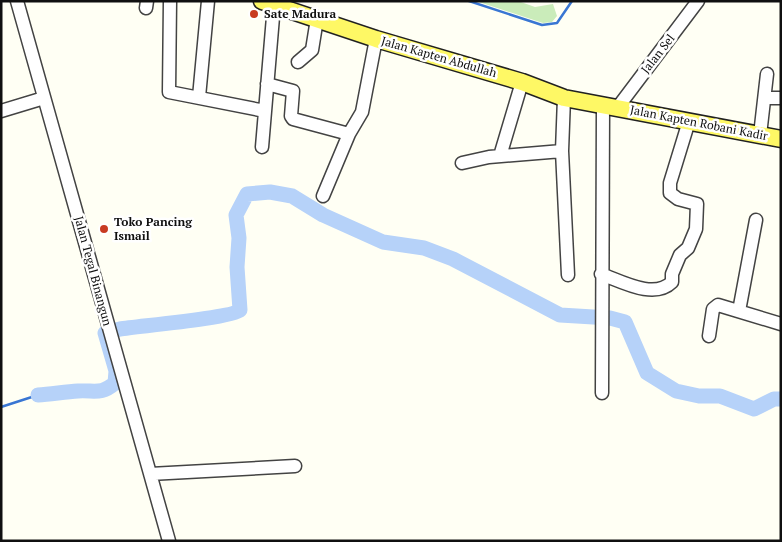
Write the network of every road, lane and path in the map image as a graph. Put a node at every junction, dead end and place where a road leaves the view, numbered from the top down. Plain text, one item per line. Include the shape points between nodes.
1 (17, 1) edge
2 (170, 1) edge
3 (208, 1) edge
4 (698, 1) edge
5 (268, 3) edge
6 (317, 19) junction
7 (376, 39) junction
8 (298, 62) dead end
9 (768, 74) dead end
10 (522, 82) junction
11 (267, 84) junction
12 (199, 97) junction
13 (44, 98) junction
14 (564, 98) junction
15 (765, 98) junction
16 (781, 98) edge
17 (610, 107) junction
18 (1, 110) edge
19 (265, 111) junction
20 (689, 121) junction
21 (349, 134) junction
22 (760, 135) junction
23 (781, 139) edge
24 (262, 147) dead end
25 (562, 151) junction
26 (500, 156) junction
27 (462, 163) dead end
28 (324, 196) dead end
29 (756, 220) dead end
30 (601, 274) junction
31 (568, 276) dead end
32 (739, 311) junction
33 (781, 324) edge
34 (709, 336) dead end
35 (602, 393) dead end
36 (295, 466) dead end
37 (150, 474) junction
38 (169, 541) edge

1 - 13 street, Jalan Tegal Binangun
2 - 12 street via 169,92
3 - 12 street
4 - 17 street, Jalan Sel
5 - 6 main road, Jalan Kapten Abdullah
5 - 11 street
6 - 7 main road, Jalan Kapten Abdullah
6 - 8 street via 312,50
7 - 10 main road, Jalan Kapten Abdullah
7 - 21 street via 362,112
9 - 15 street
10 - 14 main road, Jalan Kapten Abdullah
10 - 26 street
11 - 19 street
11 - 21 street via 293,92 293,119
12 - 19 street
13 - 18 street
13 - 37 street, Jalan Tegal Binangun
14 - 17 main road, Jalan Kapten Abdullah
14 - 25 street
15 - 16 street
15 - 22 street
17 - 20 main road, Jalan Kapten Robani Kadir
17 - 30 street
19 - 24 street
20 - 22 main road, Jalan Kapten Robani Kadir
20 - 30 street via 670,183 670,193 678,199 697,204 696,229 688,248 680,256 672,282 666,288 643,288
21 - 28 street
22 - 23 main road, Jalan Kapten Robani Kadir
25 - 26 street
25 - 31 street
26 - 27 street
29 - 32 street
30 - 35 street
32 - 33 street
32 - 34 street via 715,307
36 - 37 street
37 - 38 street, Jalan Tegal Binangun

